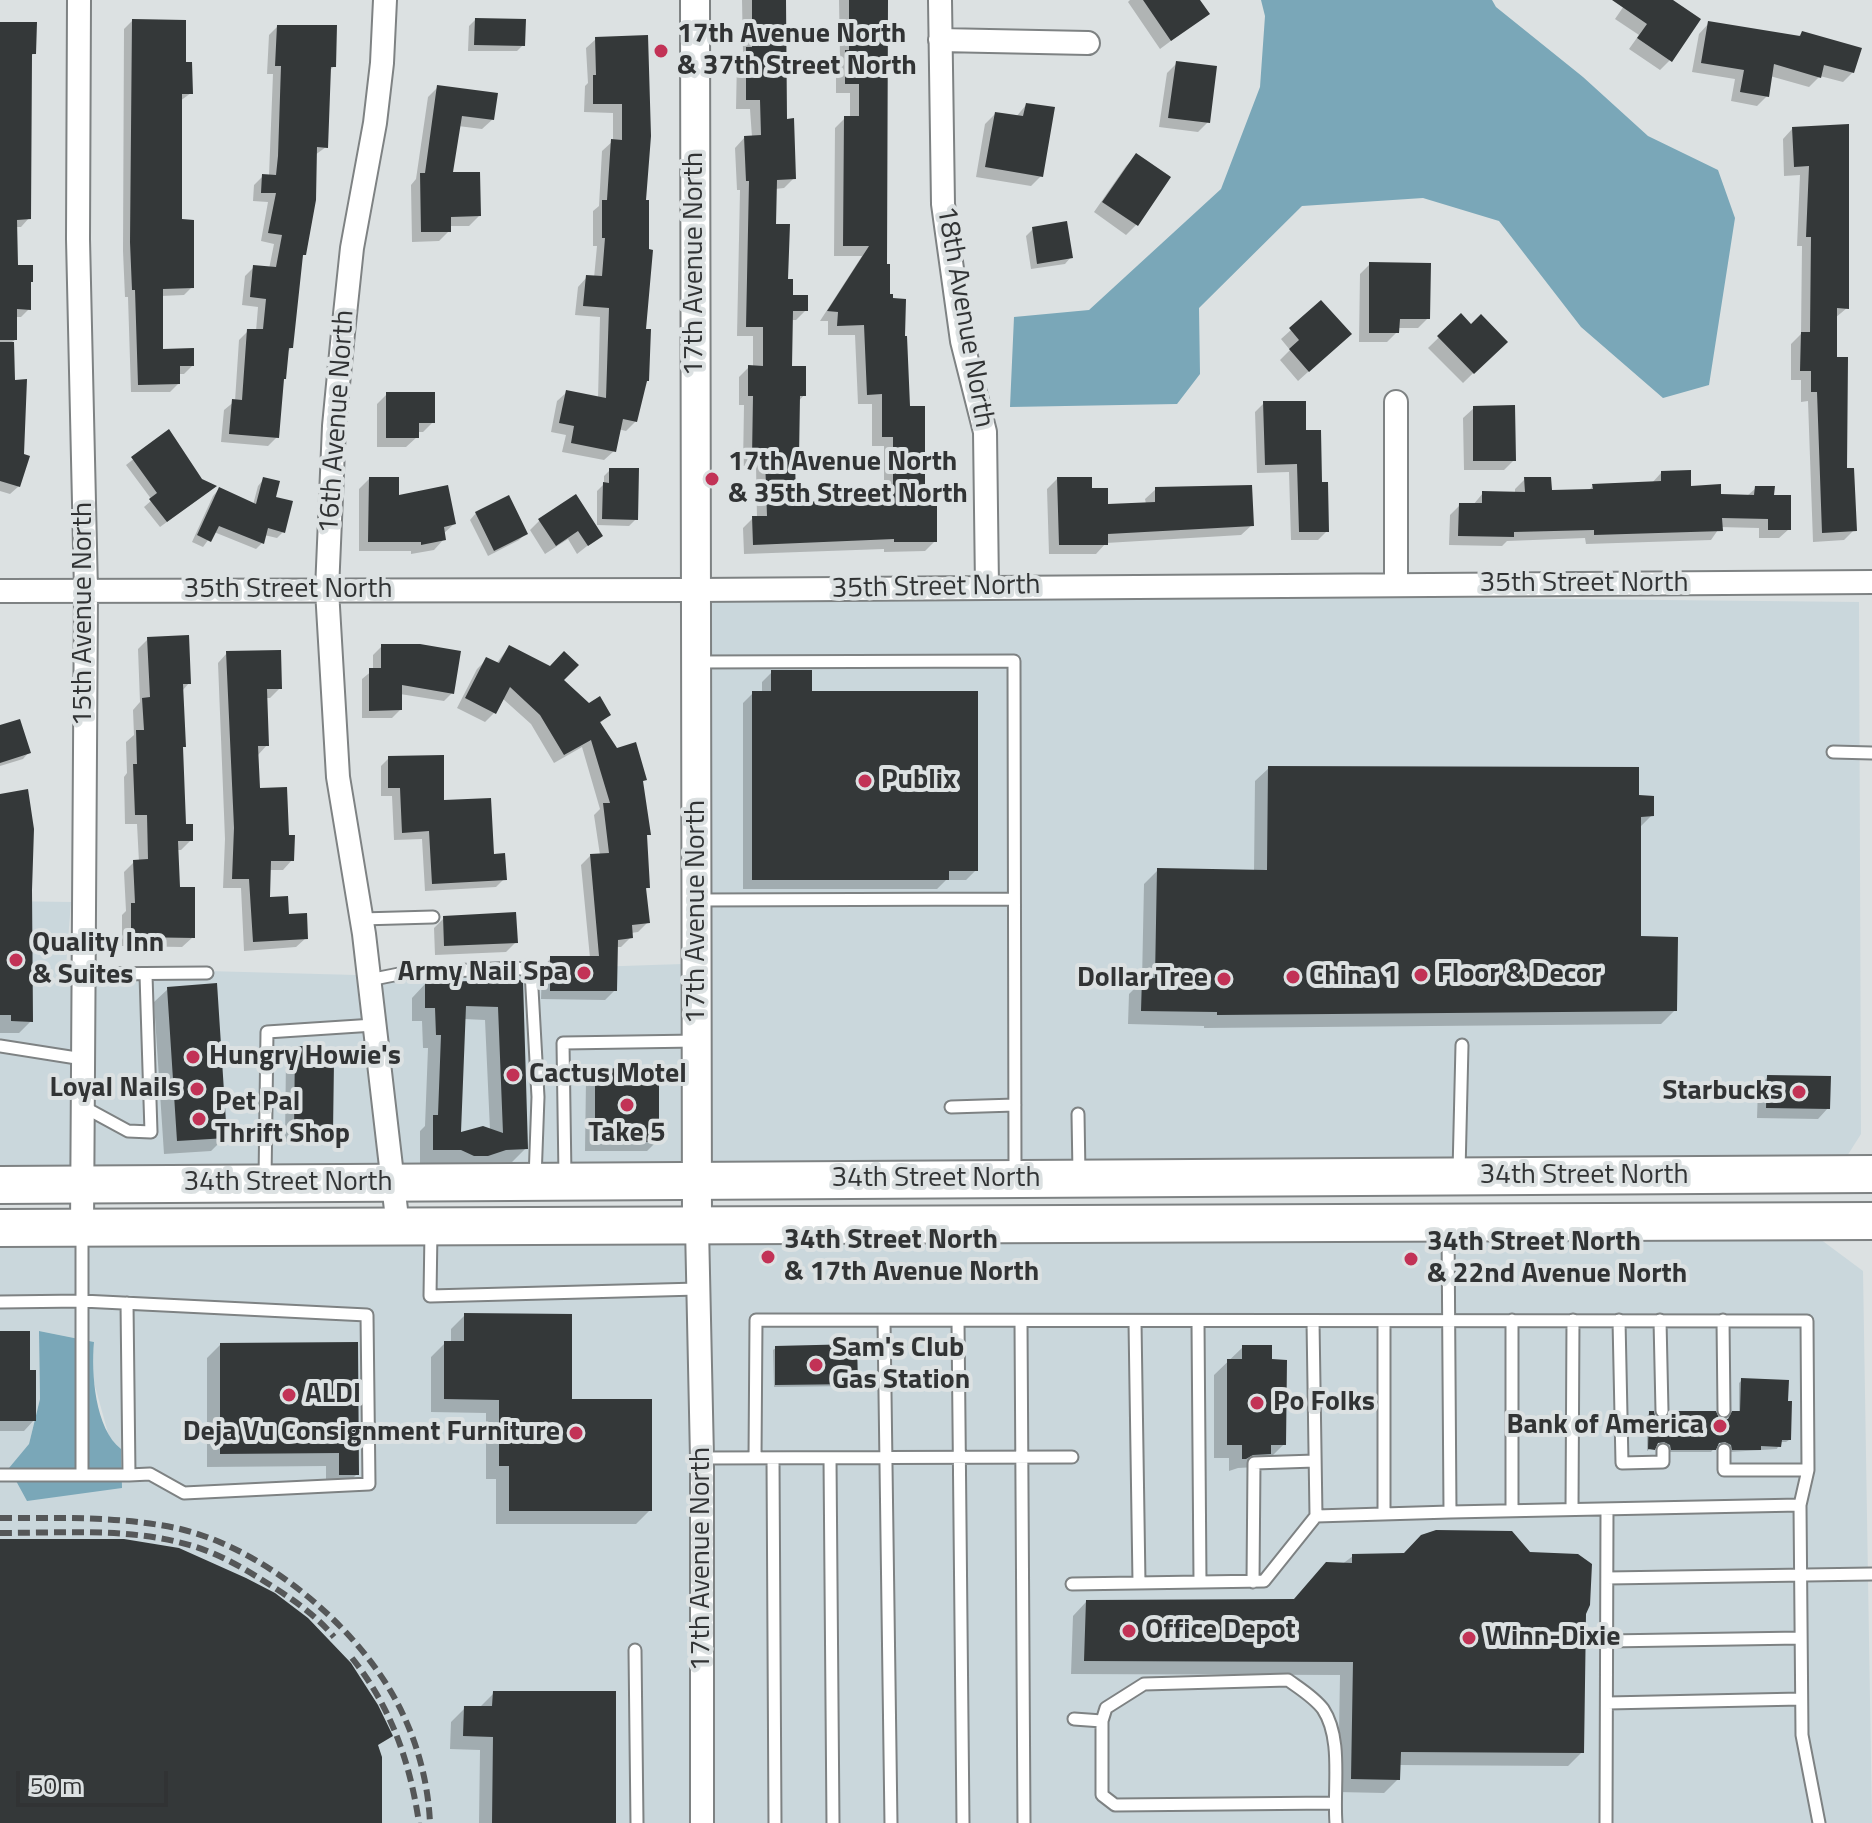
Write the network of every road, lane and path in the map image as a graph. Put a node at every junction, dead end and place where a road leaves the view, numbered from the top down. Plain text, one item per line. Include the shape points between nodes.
1 (79, 0) edge
2 (385, 0) edge
3 (695, 0) edge
4 (940, 0) edge
5 (940, 40) junction
6 (1088, 43) dead end
7 (1396, 402) dead end
8 (1872, 582) edge
9 (1396, 585) junction
10 (987, 587) junction
11 (327, 590) junction
12 (696, 590) junction
13 (0, 591) edge
14 (86, 591) junction
15 (696, 662) junction
16 (1833, 752) dead end
17 (1872, 753) edge
18 (1014, 899) junction
19 (697, 900) junction
20 (433, 917) dead end
21 (361, 919) junction
22 (207, 973) dead end
23 (83, 974) junction
24 (146, 975) junction
25 (369, 980) junction
26 (374, 1025) junction
27 (698, 1041) junction
28 (1462, 1045) dead end
29 (0, 1046) edge
30 (83, 1059) junction
31 (1015, 1105) junction
32 (82, 1106) junction
33 (951, 1107) dead end
34 (1078, 1114) dead end
35 (1872, 1174) edge
36 (1459, 1177) junction
37 (1079, 1178) junction
38 (1015, 1179) junction
39 (697, 1180) junction
40 (550, 1181) junction
41 (264, 1183) junction
42 (393, 1183) junction
43 (0, 1185) edge
44 (82, 1185) junction
45 (1872, 1221) edge
46 (1448, 1223) junction
47 (414, 1227) junction
48 (697, 1227) junction
49 (0, 1228) edge
50 (82, 1228) junction
51 (698, 1289) junction
52 (82, 1301) junction
53 (0, 1302) edge
54 (127, 1303) junction
55 (1512, 1320) junction
56 (1573, 1320) junction
57 (1619, 1320) junction
58 (1660, 1320) junction
59 (1723, 1320) junction
60 (884, 1321) junction
61 (1313, 1321) junction
62 (1384, 1321) junction
63 (1449, 1321) junction
64 (958, 1322) junction
65 (1021, 1322) junction
66 (1135, 1322) junction
67 (1198, 1322) junction
68 (1662, 1411) dead end
69 (1724, 1411) dead end
70 (1663, 1450) dead end
71 (1724, 1450) dead end
72 (1022, 1457) junction
73 (1072, 1457) dead end
74 (702, 1458) junction
75 (755, 1458) junction
76 (773, 1458) junction
77 (830, 1458) junction
78 (887, 1458) junction
79 (960, 1458) junction
80 (1315, 1461) junction
81 (1808, 1470) junction
82 (0, 1475) edge
83 (82, 1475) junction
84 (129, 1475) junction
85 (1800, 1505) junction
86 (1572, 1509) junction
87 (1607, 1509) junction
88 (1512, 1510) junction
89 (1450, 1512) junction
90 (1384, 1513) junction
91 (1316, 1516) junction
92 (1800, 1574) junction
93 (1872, 1574) edge
94 (1607, 1578) junction
95 (1200, 1582) junction
96 (1253, 1582) junction
97 (1139, 1583) junction
98 (1072, 1584) dead end
99 (1801, 1638) junction
100 (1607, 1641) junction
101 (635, 1650) dead end
102 (1801, 1699) junction
103 (1607, 1703) junction
104 (1074, 1719) dead end
105 (1102, 1721) junction
106 (1334, 1803) junction
107 (637, 1823) edge
108 (702, 1823) edge
109 (775, 1823) edge
110 (833, 1823) edge
111 (891, 1823) edge
112 (963, 1823) edge
113 (1024, 1823) edge
114 (1336, 1823) edge
115 (1606, 1823) edge
116 (1819, 1823) edge

1 - 14 street, 15th Avenue North
2 - 11 street, 16th Avenue North via 375,123 343,333
3 - 12 street, 17th Avenue North
4 - 5 street, 18th Avenue North
5 - 6 street
5 - 10 street, 18th Avenue North via 943,204 962,341 985,432
7 - 9 street
8 - 9 street, 35th Street North
9 - 10 street, 35th Street North
10 - 12 street, 35th Street North
11 - 12 street, 35th Street North
11 - 14 street, 35th Street North
11 - 21 street, 16th Avenue North via 338,777
12 - 15 street, 17th Avenue North
13 - 14 street, 35th Street North
14 - 23 street, 15th Avenue North
15 - 18 lane via 1014,661
15 - 19 street, 17th Avenue North
16 - 17 lane
18 - 19 lane
18 - 31 lane
19 - 27 street, 17th Avenue North
20 - 21 lane
21 - 25 street, 16th Avenue North
22 - 24 lane
23 - 24 lane
23 - 30 street, 15th Avenue North
24 - 32 lane via 151,1132 128,1131
25 - 26 street, 16th Avenue North
25 - 40 lane via 404,973 531,971 538,1097
26 - 41 lane via 267,1032
26 - 42 street, 16th Avenue North
27 - 39 street, 17th Avenue North
27 - 40 lane via 563,1043
28 - 36 lane
29 - 30 lane
30 - 32 street, 15th Avenue North
31 - 33 lane
31 - 38 lane
32 - 44 street, 15th Avenue North
34 - 37 lane
35 - 36 highway, 34th Street North
36 - 37 highway, 34th Street North
36 - 46 highway
37 - 38 highway, 34th Street North
38 - 39 highway, 34th Street North
39 - 40 highway, 34th Street North
39 - 48 street, 17th Avenue North
40 - 42 highway, 34th Street North
41 - 42 highway, 34th Street North
41 - 44 highway, 34th Street North
42 - 47 street, 16th Avenue North
43 - 44 highway, 34th Street North
44 - 50 street, 15th Avenue North
45 - 46 highway, 34th Street North
46 - 48 highway, 34th Street North
46 - 63 lane
47 - 48 highway, 34th Street North
47 - 50 highway, 34th Street North
47 - 51 lane via 430,1296
48 - 51 street, 17th Avenue North
49 - 50 highway, 34th Street North
50 - 52 lane
51 - 74 street, 17th Avenue North
52 - 53 lane
52 - 54 lane
52 - 83 lane
54 - 84 lane
54 - 84 lane via 367,1315 369,1484 184,1493 150,1474
55 - 56 lane
55 - 63 lane
55 - 88 lane
56 - 57 lane
56 - 86 lane
57 - 58 lane
57 - 70 lane via 1622,1463 1663,1462
58 - 59 lane
58 - 68 lane
59 - 69 lane
59 - 81 lane via 1807,1321
60 - 64 lane
60 - 75 lane via 756,1320
60 - 78 lane
61 - 62 lane
61 - 67 lane
61 - 80 lane
62 - 63 lane
62 - 90 lane
63 - 89 lane
64 - 65 lane
64 - 79 lane
65 - 66 lane
65 - 72 lane
66 - 67 lane
66 - 97 lane
67 - 95 lane
71 - 81 lane via 1724,1470
72 - 73 lane
72 - 79 lane
72 - 113 lane
74 - 75 lane
74 - 108 street, 17th Avenue North
75 - 76 lane
76 - 77 lane
76 - 109 lane
77 - 78 lane
77 - 110 lane
78 - 79 lane
78 - 111 lane
79 - 112 lane
80 - 91 lane
80 - 96 lane via 1254,1463
81 - 85 lane
82 - 83 lane
83 - 84 lane
85 - 87 lane
85 - 92 lane
86 - 87 lane
86 - 88 lane
87 - 94 lane
88 - 89 lane
89 - 90 lane
90 - 91 lane
91 - 96 lane via 1264,1581
92 - 93 lane
92 - 94 lane
92 - 99 lane
94 - 100 lane
95 - 96 lane
95 - 97 lane
97 - 98 lane
99 - 100 lane
99 - 102 lane
100 - 103 lane
101 - 107 lane
102 - 103 lane
102 - 116 lane via 1802,1735
103 - 115 lane
104 - 105 lane
105 - 106 lane via 1102,1795 1115,1805
105 - 106 lane via 1106,1708 1144,1684 1288,1680 1323,1709 1334,1740
106 - 114 lane

